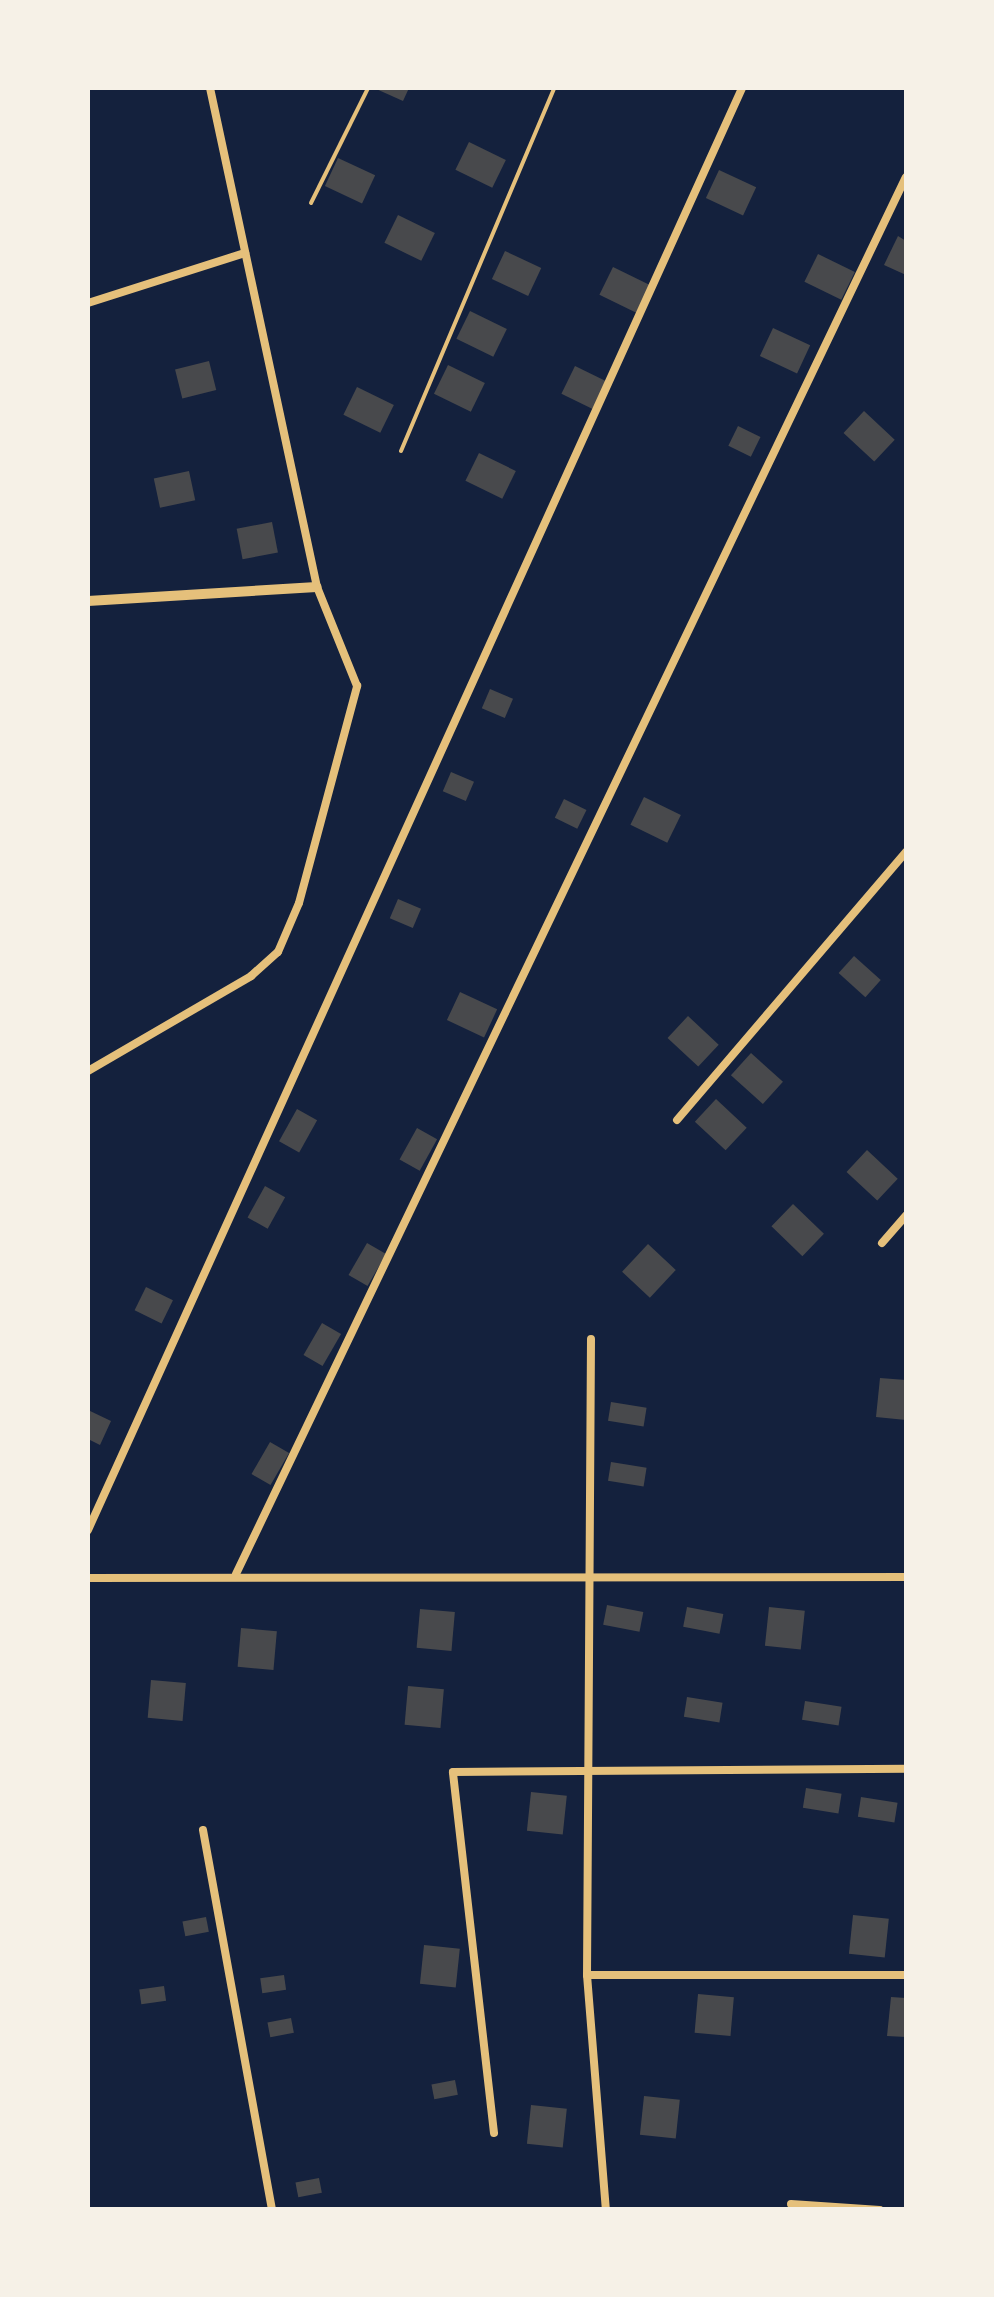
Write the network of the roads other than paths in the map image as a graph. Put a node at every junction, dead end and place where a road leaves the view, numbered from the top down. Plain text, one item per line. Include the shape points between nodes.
1 (210, 88) edge
2 (742, 88) edge
3 (906, 177) edge
4 (246, 253) junction
5 (88, 303) edge
6 (317, 587) junction
7 (88, 602) edge
8 (906, 852) edge
9 (88, 1070) edge
10 (677, 1120) dead end
11 (906, 1215) edge
12 (882, 1243) dead end
13 (591, 1339) dead end
14 (88, 1530) edge
15 (236, 1574) junction
16 (590, 1576) junction
17 (88, 1578) edge
18 (906, 1578) edge
19 (906, 1769) edge
20 (588, 1771) junction
21 (203, 1830) dead end
22 (587, 1975) junction
23 (906, 1975) edge
24 (494, 2133) dead end
25 (791, 2204) dead end
26 (272, 2210) edge
27 (606, 2210) edge
28 (880, 2210) edge

1 - 4 lane
2 - 14 lane
3 - 15 lane
4 - 5 lane
4 - 6 lane
6 - 7 street
6 - 9 lane via 357,686 299,903 278,952 252,976
8 - 10 lane
11 - 12 lane
13 - 16 lane
15 - 16 lane
15 - 17 lane
16 - 18 lane
16 - 20 lane
19 - 20 lane
20 - 22 lane
20 - 24 lane via 453,1772
21 - 26 lane
22 - 23 lane
22 - 27 lane
25 - 28 lane

